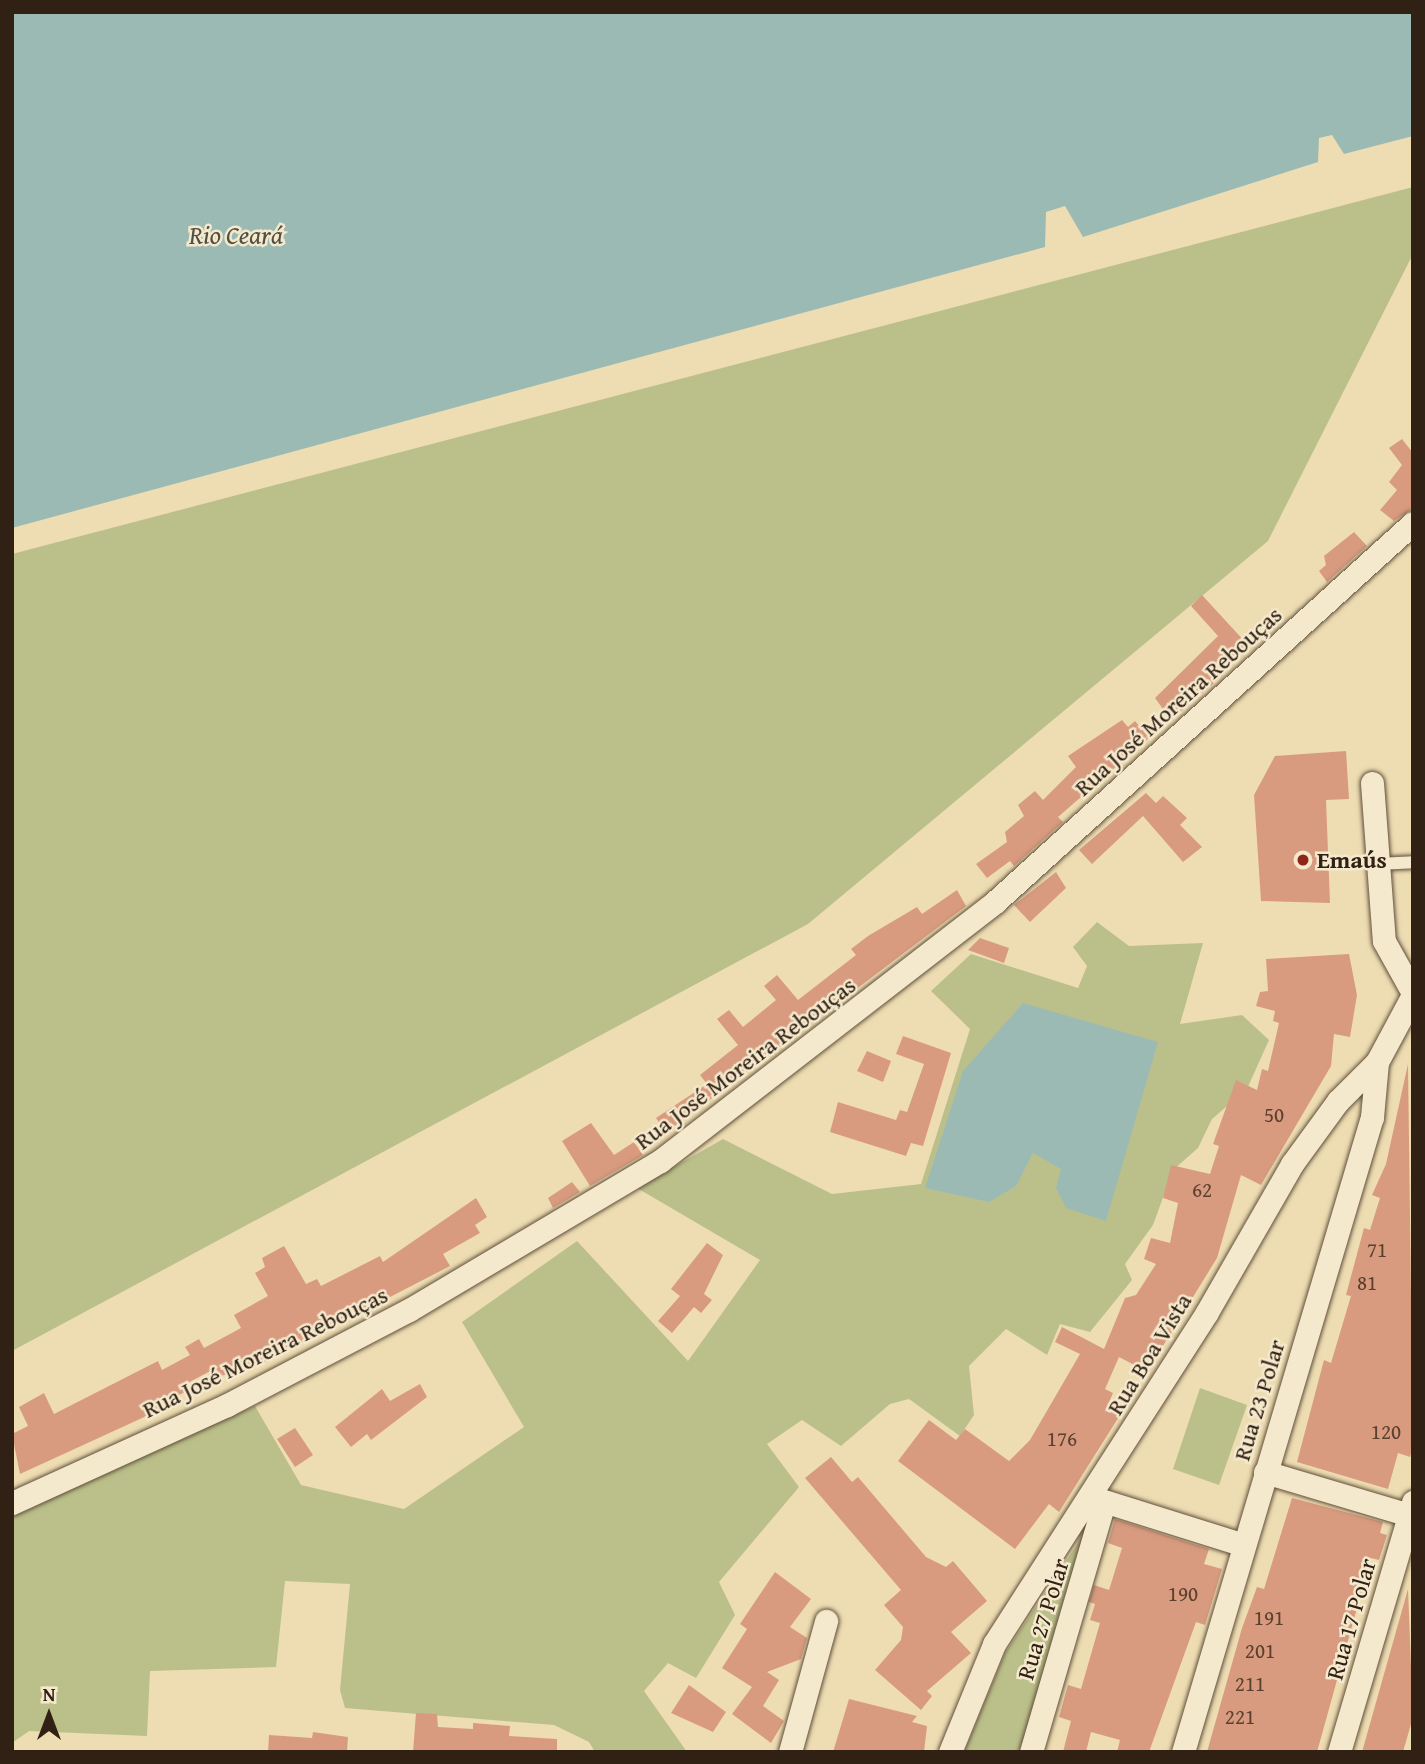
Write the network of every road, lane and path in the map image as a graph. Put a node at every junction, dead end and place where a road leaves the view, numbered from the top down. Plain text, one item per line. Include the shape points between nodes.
1 (1413, 523) edge
2 (1372, 783) dead end
3 (1413, 862) edge
4 (1378, 864) junction
5 (1413, 994) edge
6 (1377, 1062) junction
7 (1265, 1472) junction
8 (1098, 1500) junction
9 (12, 1503) edge
10 (1411, 1511) edge
11 (1241, 1545) junction
12 (826, 1622) dead end
13 (790, 1752) edge
14 (950, 1752) edge
15 (1031, 1752) edge
16 (1183, 1752) edge
17 (1339, 1752) edge

1 - 9 street, Rua José Moreira Rebouças via 995,902 660,1161 409,1310 227,1405
2 - 4 street
3 - 4 lane
4 - 5 street via 1384,942
5 - 6 street, Rua Boa Vista
6 - 7 street, Rua 23 Polar via 1372,1117
6 - 8 street, Rua Boa Vista via 1338,1101 1292,1164
7 - 10 street
7 - 11 street, Rua 23 Polar
8 - 11 street
8 - 14 street, Rua Boa Vista via 994,1644
8 - 15 street, Rua 27 Polar
10 - 17 street, Rua 17 Polar
11 - 16 street, Rua 23 Polar
12 - 13 street

